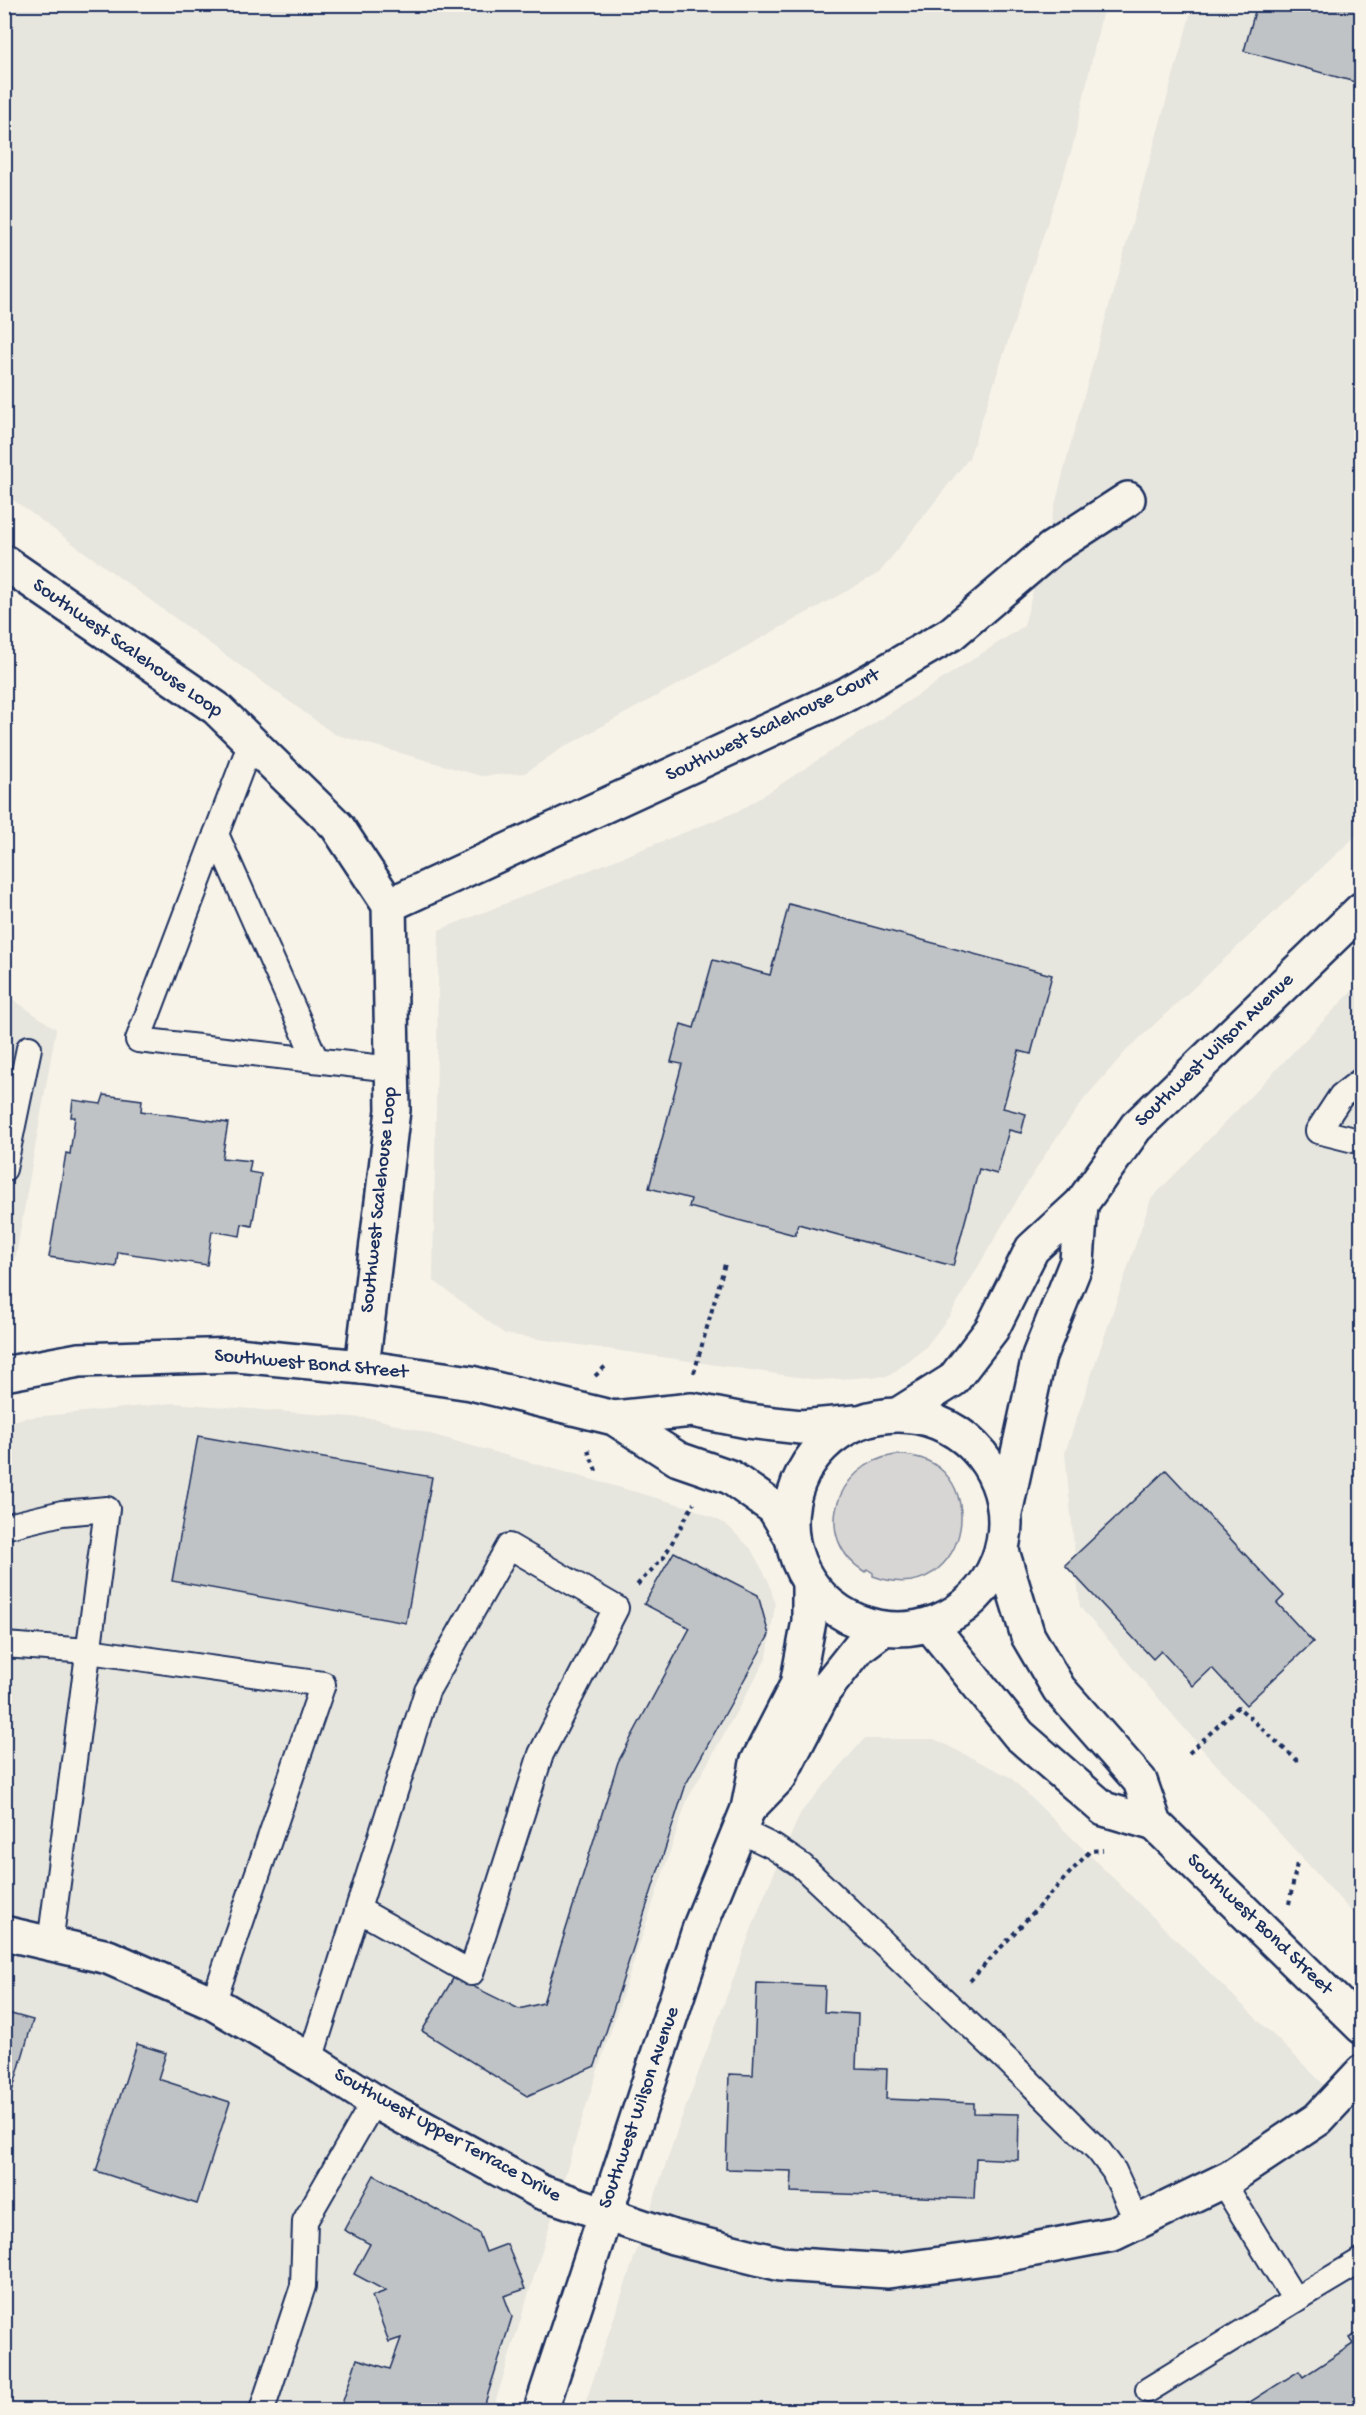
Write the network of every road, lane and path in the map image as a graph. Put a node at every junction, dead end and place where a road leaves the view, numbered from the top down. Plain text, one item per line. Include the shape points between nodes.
1 (1128, 499) dead end
2 (4, 562) edge
3 (251, 742) junction
4 (216, 834) junction
5 (389, 905) junction
6 (1362, 909) edge
7 (29, 1048) dead end
8 (316, 1060) junction
9 (392, 1069) junction
10 (1362, 1080) edge
11 (1362, 1142) edge
12 (4, 1169) edge
13 (1081, 1204) junction
14 (725, 1264) dead end
15 (362, 1367) junction
16 (4, 1374) edge
17 (693, 1377) dead end
18 (899, 1414) junction
19 (614, 1418) junction
20 (860, 1422) junction
21 (696, 1501) dead end
22 (1005, 1514) junction
23 (4, 1527) edge
24 (792, 1538) junction
25 (1002, 1551) junction
26 (664, 1557) dead end
27 (809, 1582) junction
28 (930, 1625) junction
29 (884, 1629) junction
30 (4, 1645) edge
31 (89, 1651) junction
32 (1189, 1753) dead end
33 (1301, 1764) dead end
34 (744, 1820) junction
35 (1155, 1824) junction
36 (1090, 1851) dead end
37 (359, 1910) junction
38 (4, 1933) edge
39 (50, 1944) junction
40 (213, 2003) junction
41 (948, 2004) junction
42 (1362, 2027) edge
43 (310, 2060) junction
44 (1362, 2072) edge
45 (374, 2101) junction
46 (1222, 2181) junction
47 (604, 2215) junction
48 (1137, 2222) junction
49 (1362, 2260) edge
50 (1295, 2301) junction
51 (1148, 2390) dead end
52 (262, 2410) edge
53 (541, 2410) edge

1 - 5 street, Southwest Scalehouse Court via 1051,549 951,634 847,693
2 - 3 street, Southwest Scalehouse Loop via 216,708
3 - 4 lane
3 - 5 street, Southwest Scalehouse Loop via 337,826
4 - 8 lane
4 - 8 lane via 138,1040
5 - 9 street, Southwest Scalehouse Loop
6 - 13 street, Southwest Wilson Avenue via 1136,1126
7 - 12 lane
8 - 9 lane
9 - 15 street, Southwest Scalehouse Loop via 393,1110
10 - 11 lane via 1341,1096 1318,1131
13 - 18 street, Southwest Wilson Avenue via 1032,1249 993,1329 953,1380
13 - 22 street via 1077,1261 1039,1356
14 - 17 path
15 - 16 street, Southwest Bond Street via 237,1355 79,1360
15 - 19 street, Southwest Bond Street via 471,1383
18 - 20 street
18 - 22 street via 931,1419 960,1433 983,1455 999,1483
19 - 20 street, Southwest Bond Street via 692,1410 801,1427
19 - 24 street, Southwest Bond Street via 678,1459 730,1477 774,1508
20 - 24 street via 829,1440 806,1468 793,1502
21 - 26 path
22 - 25 street
23 - 31 lane via 62,1513 107,1509
24 - 27 street
25 - 28 street via 987,1583 962,1609
25 - 35 street, Southwest Bond Street via 1028,1636 1059,1689 1140,1781
27 - 29 street via 829,1605 855,1621
27 - 34 street, Southwest Wilson Avenue via 809,1621 796,1685 757,1763
28 - 29 street
28 - 35 street, Southwest Bond Street via 1019,1735 1104,1809
29 - 34 street, Southwest Wilson Avenue via 859,1647 824,1691 780,1776
30 - 31 lane
31 - 39 lane
31 - 40 lane via 322,1684
32 - 33 path via 1238,1707
34 - 41 lane via 802,1866
34 - 47 street, Southwest Wilson Avenue via 701,1924
35 - 42 street, Southwest Bond Street
36 - 41 path
37 - 37 lane via 427,1691 508,1546 616,1608 541,1754 471,1973
37 - 43 lane
38 - 39 street, Southwest Upper Terrace Drive
39 - 40 street, Southwest Upper Terrace Drive via 108,1957
40 - 43 street, Southwest Upper Terrace Drive
41 - 48 lane via 1099,2151 1114,2171
43 - 45 street, Southwest Upper Terrace Drive
44 - 46 street, Southwest Upper Terrace Drive via 1318,2120
45 - 47 street, Southwest Upper Terrace Drive via 541,2192
45 - 52 lane via 305,2221 303,2286
46 - 48 street, Southwest Upper Terrace Drive
46 - 50 lane
47 - 48 street, Southwest Upper Terrace Drive via 781,2264 888,2271 1113,2234
47 - 53 street, Southwest Wilson Avenue
49 - 50 lane
50 - 51 lane

